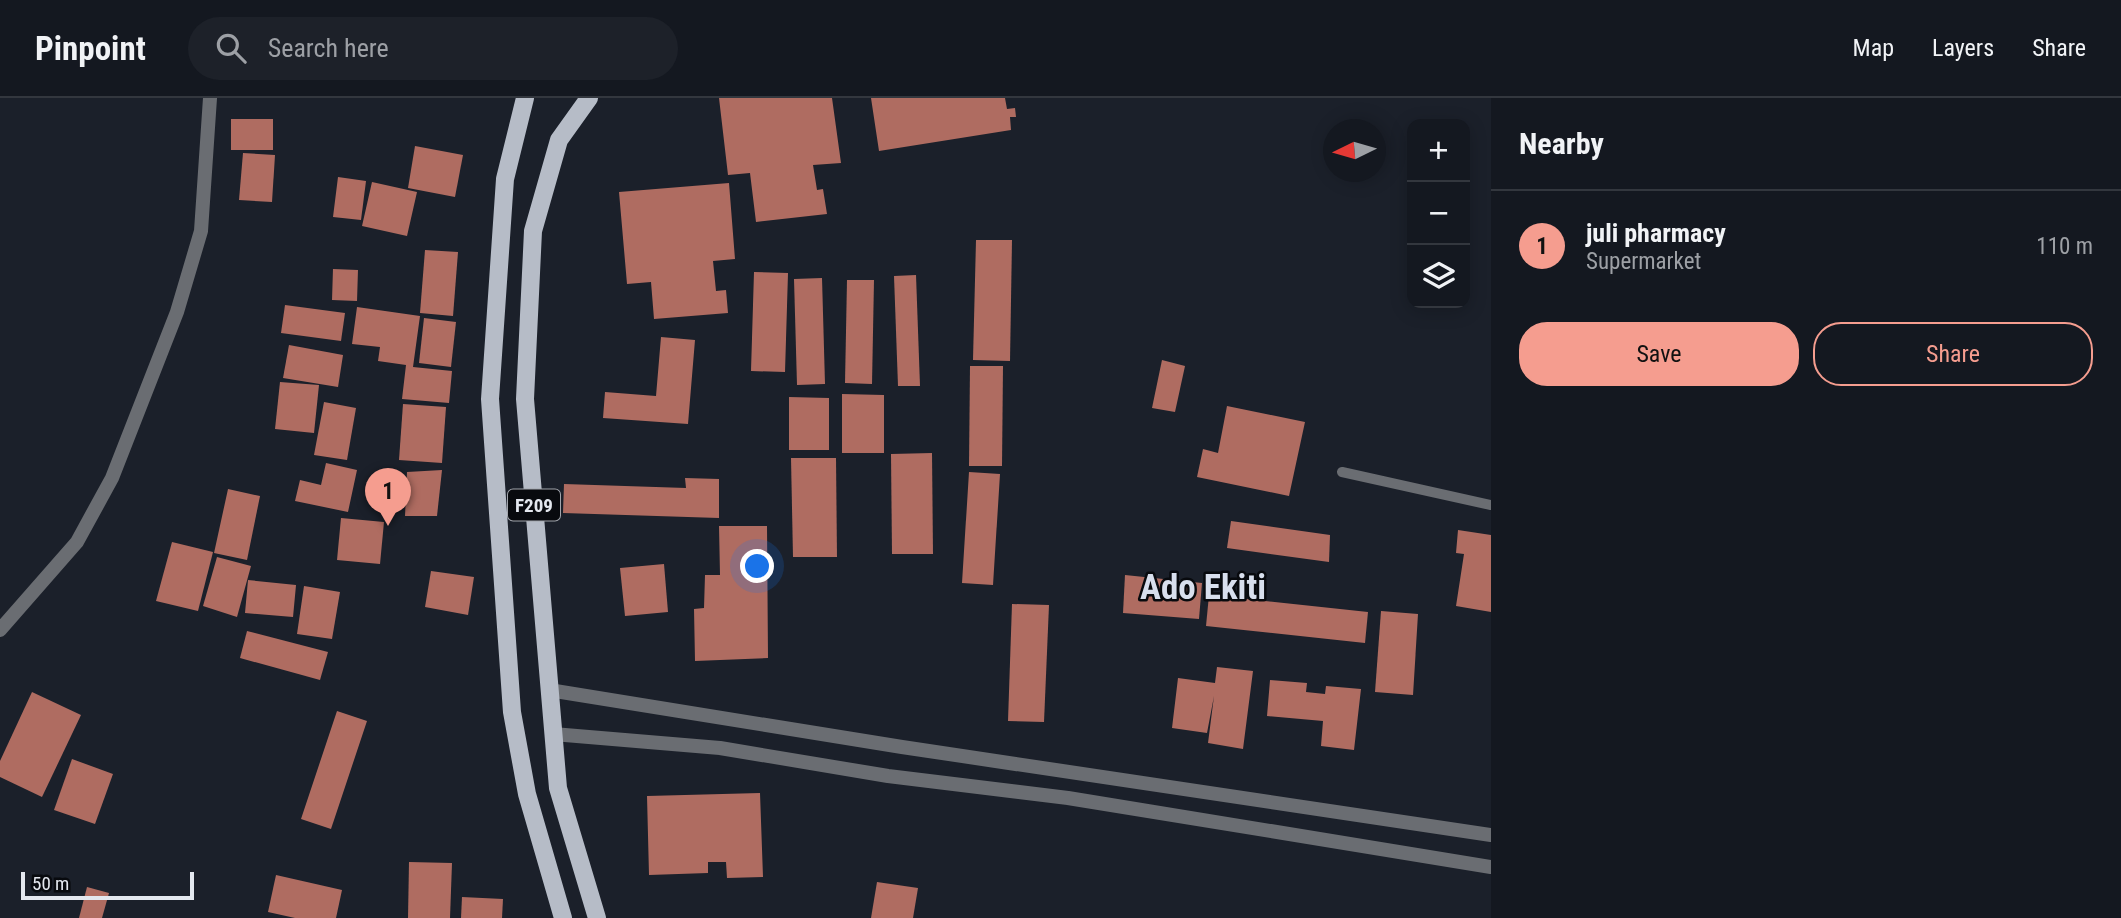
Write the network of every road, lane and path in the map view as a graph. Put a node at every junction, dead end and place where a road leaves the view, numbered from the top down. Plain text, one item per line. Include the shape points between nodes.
1 (210, 98) edge
2 (525, 98) edge
3 (589, 98) edge
4 (1342, 472) dead end
5 (1491, 505) edge
6 (0, 630) edge
7 (549, 690) junction
8 (553, 734) junction
9 (1491, 835) edge
10 (1491, 867) edge
11 (563, 918) edge
12 (597, 918) edge

1 - 6 street via 201,231 177,312 122,453 77,542
2 - 11 main road, F209 via 505,179 490,399 512,712 527,794
3 - 7 main road, F209 via 559,140 533,231 525,399
4 - 5 lane
7 - 8 main road, F209
7 - 9 street
8 - 10 street via 720,748 888,776 1068,798
8 - 12 main road, F209 via 558,788

